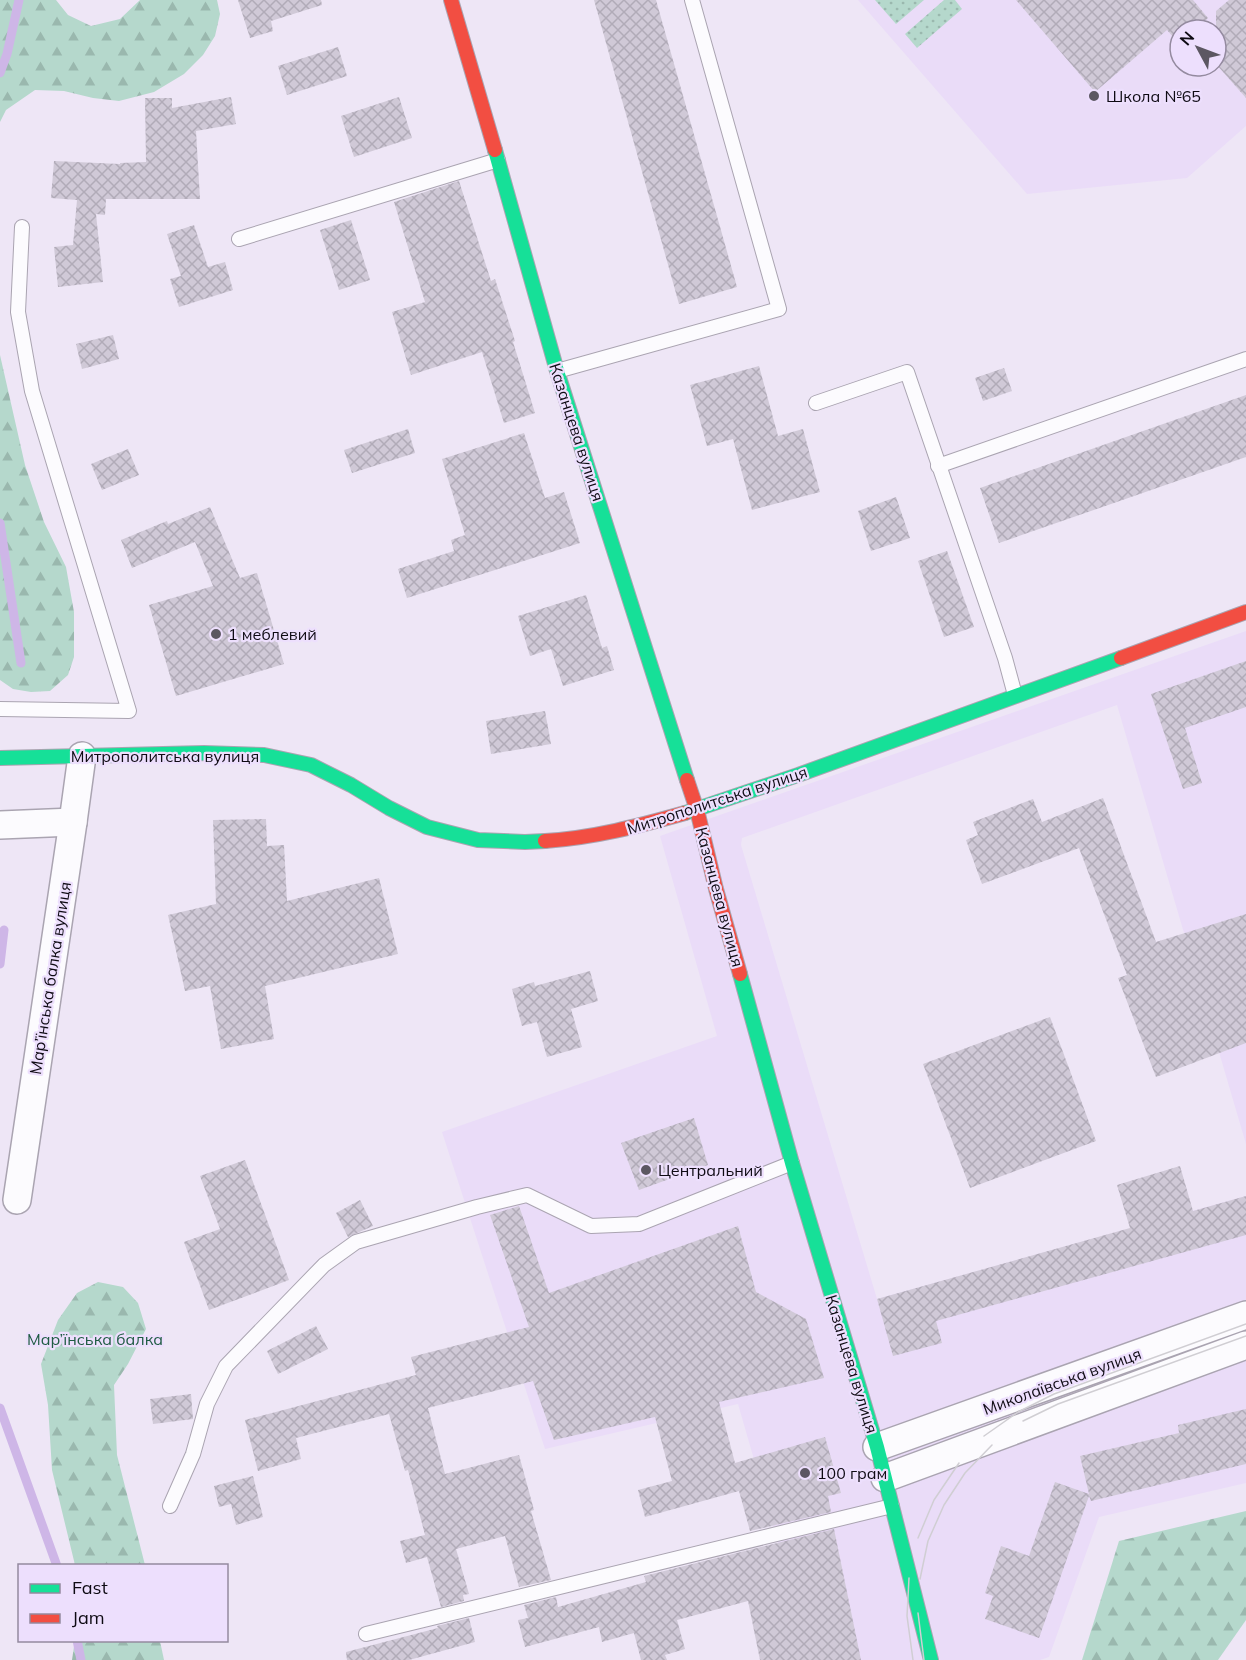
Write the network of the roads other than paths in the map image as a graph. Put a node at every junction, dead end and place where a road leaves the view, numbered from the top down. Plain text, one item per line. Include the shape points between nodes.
1 (451, 0) edge
2 (692, 0) edge
3 (498, 160) junction
4 (22, 227) dead end
5 (238, 239) dead end
6 (1246, 359) edge
7 (557, 371) junction
8 (816, 403) dead end
9 (938, 466) junction
10 (1246, 612) edge
11 (1015, 695) junction
12 (0, 709) edge
13 (82, 756) junction
14 (0, 758) edge
15 (697, 810) junction
16 (73, 822) junction
17 (0, 825) edge
18 (792, 1163) junction
19 (17, 1200) dead end
20 (1246, 1315) edge
21 (1246, 1345) edge
22 (877, 1447) junction
23 (885, 1478) junction
24 (170, 1506) dead end
25 (892, 1506) junction
26 (366, 1634) dead end
27 (931, 1660) edge

1 - 3 street, Казанцева вулиця
2 - 7 lane via 779,309
3 - 5 lane
3 - 7 street, Казанцева вулиця
4 - 12 lane via 18,312 32,391 129,711
6 - 9 lane
7 - 15 street, Казанцева вулиця
8 - 9 lane via 907,372
9 - 11 lane
10 - 11 street, Митрополитська вулиця
11 - 15 street, Митрополитська вулиця
13 - 14 street, Митрополитська вулиця
13 - 15 street, Митрополитська вулиця via 204,753 264,755 302,763 427,827 478,840 573,839
13 - 16 street, Мар’їнська балка вулиця
15 - 18 street, Казанцева вулиця
16 - 17 street
16 - 19 street, Мар’їнська балка вулиця
18 - 22 street, Казанцева вулиця
18 - 24 lane via 639,1224 591,1226 527,1195 356,1242 324,1265 226,1366 207,1404 193,1454
20 - 22 street, Миколаївська вулиця
21 - 23 street, Миколаївська вулиця
22 - 23 street, Казанцева вулиця
23 - 25 street, Казанцева вулиця
25 - 26 lane
25 - 27 street, Казанцева вулиця

